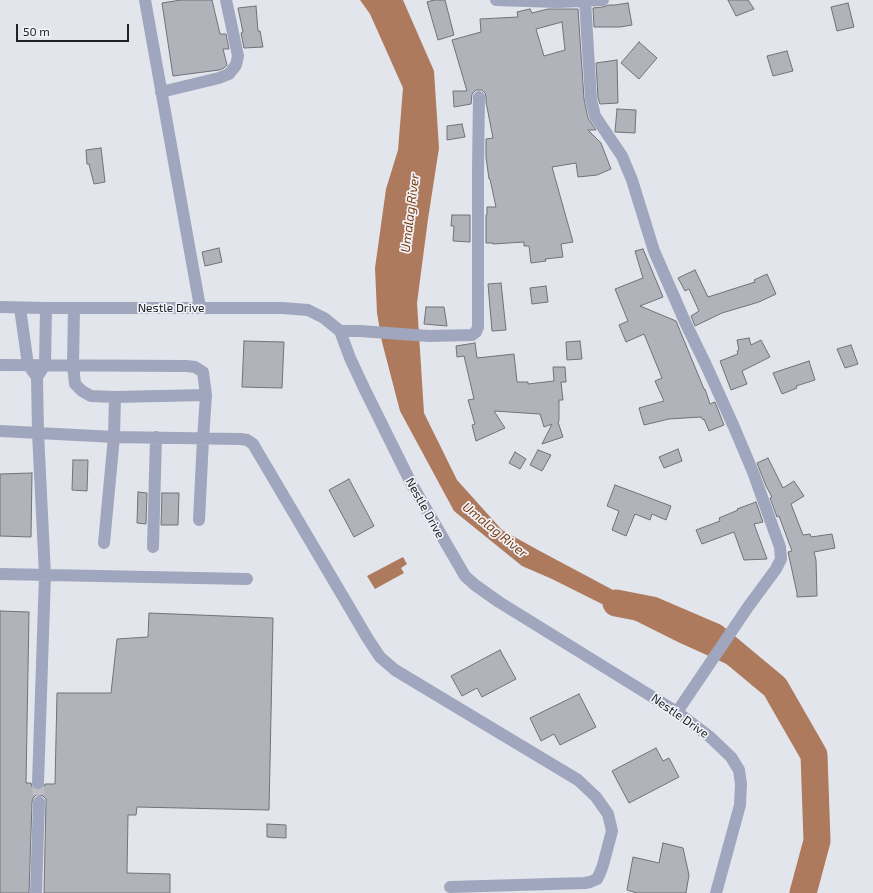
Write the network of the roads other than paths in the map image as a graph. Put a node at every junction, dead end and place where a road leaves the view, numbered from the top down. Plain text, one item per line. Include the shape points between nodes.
1 (145, 0) edge
2 (226, 0) edge
3 (496, 0) edge
4 (586, 0) edge
5 (603, 0) edge
6 (558, 1) edge
7 (161, 92) junction
8 (479, 97) dead end
9 (0, 307) edge
10 (200, 307) junction
11 (20, 308) junction
12 (46, 308) junction
13 (74, 308) junction
14 (340, 331) junction
15 (0, 365) edge
16 (28, 365) junction
17 (45, 365) junction
18 (73, 365) junction
19 (37, 377) junction
20 (206, 395) junction
21 (115, 397) junction
22 (0, 431) edge
23 (38, 433) junction
24 (114, 437) junction
25 (156, 437) junction
26 (203, 439) junction
27 (199, 520) dead end
28 (104, 543) dead end
29 (153, 547) dead end
30 (0, 574) edge
31 (45, 575) junction
32 (248, 579) dead end
33 (677, 712) junction
34 (38, 784) tunnel mouth
35 (39, 802) tunnel mouth
36 (450, 886) dead end
37 (36, 893) edge
38 (716, 893) edge

1 - 7 street
2 - 7 street via 238,56 236,65 229,74 219,78
3 - 6 street
4 - 5 street
4 - 6 street
4 - 33 street via 591,99 595,116 622,156 654,251 734,427 780,547 781,559 776,569
7 - 10 street
8 - 14 street via 476,332 472,335 429,336
9 - 11 street, Nestle Drive
10 - 13 street, Nestle Drive
10 - 14 street, Nestle Drive via 308,310 324,318
11 - 12 street, Nestle Drive
11 - 16 street
12 - 13 street, Nestle Drive
12 - 17 street
13 - 18 street
14 - 33 street, Nestle Drive via 350,358 411,483 464,576 499,602
15 - 16 street
16 - 17 street
16 - 19 street
17 - 18 street
17 - 19 street
18 - 20 street via 195,367 203,372
18 - 21 street via 75,384 82,391 90,396
19 - 23 street
20 - 21 street
20 - 26 street
21 - 24 street
22 - 23 street
23 - 24 street
23 - 31 street
24 - 25 street
24 - 28 street
25 - 26 street
25 - 29 street
26 - 27 street
26 - 36 street via 242,439 253,444 380,657 395,670 578,780 596,797 608,814 612,831 600,873 590,882
30 - 31 street
31 - 32 street
31 - 34 street
33 - 38 street, Nestle Drive via 710,737 731,757 739,770 740,805
35 - 37 street

